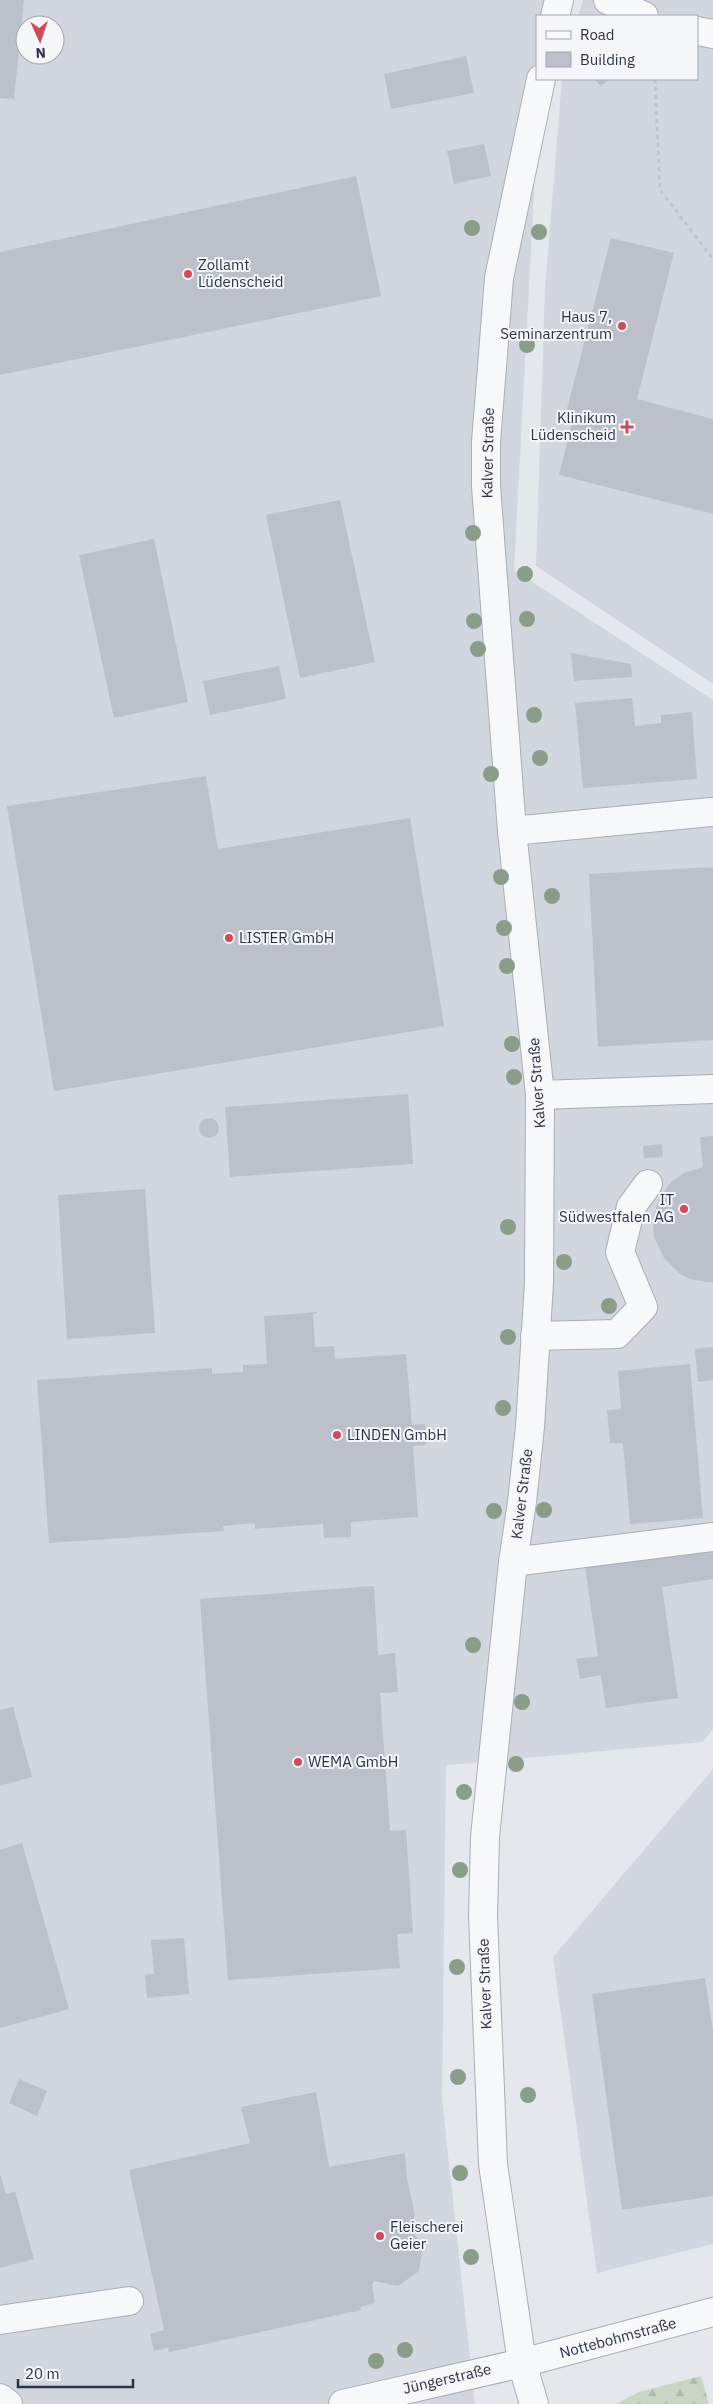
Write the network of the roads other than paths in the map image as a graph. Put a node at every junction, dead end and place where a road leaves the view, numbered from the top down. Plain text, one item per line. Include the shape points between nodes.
1 (559, 0) edge
2 (608, 0) edge
3 (555, 15) edge
4 (642, 15) edge
5 (698, 31) edge
6 (713, 34) edge
7 (541, 80) edge
8 (711, 812) dead end
9 (512, 831) junction
10 (713, 1089) edge
11 (540, 1095) junction
12 (648, 1184) dead end
13 (535, 1336) junction
14 (713, 1537) edge
15 (513, 1562) junction
16 (129, 2301) dead end
17 (713, 2312) edge
18 (0, 2320) edge
19 (522, 2363) junction
20 (0, 2398) edge
21 (8, 2404) edge
22 (343, 2404) edge
23 (534, 2404) edge

1 - 3 street
2 - 4 street
5 - 6 street
7 - 9 street, Kalver Straße via 499,278 486,442 486,486
8 - 9 street
9 - 11 street, Kalver Straße
10 - 11 street
11 - 13 street, Kalver Straße
12 - 13 street via 631,1208 620,1252 643,1307 618,1334
13 - 15 street, Kalver Straße via 530,1427
14 - 15 street, Kalver Straße
15 - 19 street, Kalver Straße via 485,1838 483,1916 493,2164
16 - 18 street
17 - 19 street, Nottebohmstraße
19 - 22 street, Jüngerstraße
19 - 23 street, Kalver Straße
20 - 21 street

